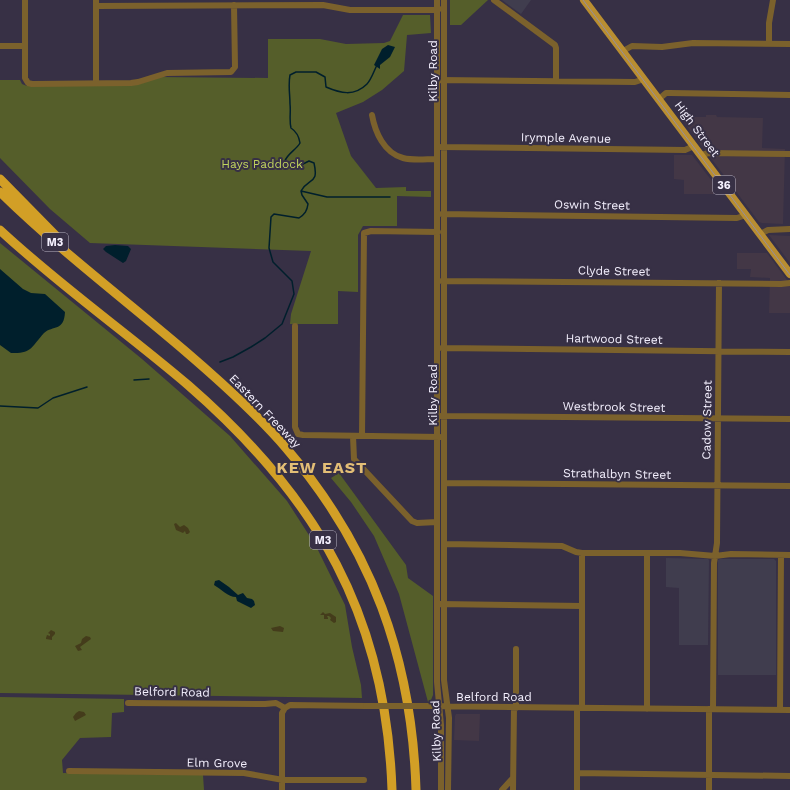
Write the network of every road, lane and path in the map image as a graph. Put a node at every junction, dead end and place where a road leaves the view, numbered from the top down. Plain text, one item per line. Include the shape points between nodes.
1 (26, 0) edge
2 (437, 0) edge
3 (494, 0) edge
4 (584, 0) edge
5 (773, 0) edge
6 (96, 3) edge
7 (444, 3) edge
8 (234, 5) junction
9 (437, 10) junction
10 (769, 44) junction
11 (790, 44) edge
12 (0, 46) edge
13 (25, 46) junction
14 (623, 50) junction
15 (644, 79) junction
16 (437, 80) junction
17 (444, 80) junction
18 (556, 81) junction
19 (96, 83) junction
20 (790, 95) edge
21 (659, 98) junction
22 (372, 115) dead end
23 (694, 146) junction
24 (437, 147) junction
25 (444, 147) junction
26 (790, 154) edge
27 (701, 155) junction
28 (437, 159) junction
29 (0, 179) edge
30 (0, 192) edge
31 (438, 213) junction
32 (445, 215) junction
33 (746, 215) junction
34 (790, 229) edge
35 (0, 231) edge
36 (438, 232) junction
37 (760, 234) junction
38 (790, 274) edge
39 (438, 281) junction
40 (445, 281) junction
41 (719, 283) junction
42 (790, 283) edge
43 (112, 290) junction
44 (295, 326) dead end
45 (437, 348) junction
46 (444, 348) junction
47 (718, 351) junction
48 (790, 352) edge
49 (437, 416) junction
50 (444, 416) junction
51 (717, 419) junction
52 (790, 419) edge
53 (353, 436) junction
54 (362, 436) junction
55 (444, 436) junction
56 (437, 437) junction
57 (444, 483) junction
58 (717, 486) junction
59 (790, 486) edge
60 (437, 522) junction
61 (444, 544) junction
62 (582, 553) junction
63 (647, 553) junction
64 (715, 554) junction
65 (781, 555) junction
66 (790, 555) edge
67 (437, 604) junction
68 (444, 604) junction
69 (582, 606) junction
70 (516, 649) dead end
71 (128, 702) dead end
72 (440, 707) junction
73 (448, 707) junction
74 (285, 708) junction
75 (515, 708) junction
76 (579, 708) junction
77 (646, 709) junction
78 (711, 709) junction
79 (780, 710) junction
80 (790, 710) edge
81 (69, 771) dead end
82 (577, 773) junction
83 (709, 775) junction
84 (790, 776) edge
85 (513, 778) junction
86 (283, 780) junction
87 (364, 780) dead end
88 (441, 782) junction
89 (448, 782) junction
90 (282, 790) edge
91 (392, 790) edge
92 (416, 790) edge
93 (441, 790) edge
94 (448, 790) edge
95 (502, 790) edge
96 (513, 790) edge
97 (577, 790) edge
98 (709, 790) edge

1 - 13 street
2 - 9 street, Kilby Road
3 - 18 street via 555,45
4 - 14 main road, High Street / 36
5 - 10 street
6 - 8 street
6 - 19 street
7 - 9 street
7 - 17 street, Kilby Road
8 - 9 street via 323,5 350,10
8 - 19 street via 233,72 167,72 134,82
9 - 16 street, Kilby Road
10 - 11 street
10 - 14 street via 688,43 662,47 632,46
12 - 13 street
13 - 19 street via 25,78 28,83
14 - 15 main road, High Street / 36
15 - 18 street via 635,82
15 - 21 main road, High Street / 36
16 - 17 street
16 - 24 street, Kilby Road
17 - 18 street
17 - 25 street, Kilby Road
20 - 21 street via 670,93
21 - 23 main road, High Street / 36
22 - 28 street via 380,138 394,154 406,159
23 - 25 street, Irymple Avenue via 685,150
23 - 27 main road, High Street / 36
24 - 25 street, Irymple Avenue
24 - 28 street, Kilby Road
25 - 32 street, Kilby Road
26 - 27 street
27 - 33 main road, High Street / 36
28 - 31 street, Kilby Road
29 - 43 highway
30 - 43 highway, Eastern Freeway / M3
31 - 32 street, Oswin Street
31 - 36 street, Kilby Road
32 - 33 street, Oswin Street via 737,218
32 - 40 street, Kilby Road
33 - 37 main road, High Street / 36
34 - 37 street via 768,230
35 - 91 highway, M3 via 218,412 261,457 305,511 342,575 367,638 385,711
36 - 39 street, Kilby Road
36 - 54 street via 371,230 364,233
37 - 38 main road, High Street / 36
39 - 40 street, Clyde Street
39 - 45 street, Kilby Road
40 - 41 street, Clyde Street
40 - 46 street, Kilby Road
41 - 42 street, Clyde Street
41 - 47 street, Cadow Street
43 - 92 highway, Eastern Freeway / M3 via 184,350 251,412 300,464 341,523 358,552 373,586 396,648 410,717
44 - 53 street via 297,432 303,436
45 - 46 street, Hartwood Street
45 - 49 street, Kilby Road
46 - 47 street, Hartwood Street
46 - 50 street, Kilby Road
47 - 48 street, Hartwood Street
47 - 51 street, Cadow Street
49 - 50 street, Westbrook Street
49 - 56 street, Kilby Road
50 - 51 street, Westbrook Street
50 - 55 street, Kilby Road
51 - 52 street, Westbrook Street
51 - 58 street, Cadow Street
53 - 54 street
53 - 60 street via 354,459 412,521
54 - 56 street
55 - 56 street
55 - 57 street, Kilby Road
56 - 60 street, Kilby Road
57 - 58 street, Strathalbyn Street
57 - 61 street, Kilby Road
58 - 59 street, Strathalbyn Street
58 - 64 street, Cadow Street
60 - 67 street, Kilby Road
61 - 62 street via 562,546
61 - 68 street, Kilby Road
62 - 63 street
62 - 69 street
63 - 64 street
63 - 77 street
64 - 65 street
64 - 78 street, Cadow Street
65 - 66 street
65 - 79 street
67 - 68 street
67 - 72 street, Kilby Road via 436,682
68 - 69 street
68 - 73 street, Kilby Road via 444,680
69 - 76 street
70 - 75 street
71 - 74 street, Belford Road via 276,703
72 - 73 street, Belford Road
72 - 74 street, Belford Road, bridge via 290,705
72 - 88 street, Kilby Road
73 - 75 street, Belford Road
73 - 89 street, Kilby Road
74 - 86 street via 282,713
75 - 76 street, Belford Road
75 - 85 street
76 - 77 street, Belford Road
76 - 82 street
77 - 78 street, Belford Road
78 - 79 street, Belford Road
78 - 83 street, Cadow Street
79 - 80 street, Belford Road
81 - 86 street, Elm Grove via 244,773
82 - 83 street
82 - 97 street
83 - 84 street
83 - 98 street, Cadow Street
85 - 95 street
85 - 96 street
86 - 87 street, Elm Grove
86 - 90 street
88 - 89 street
88 - 93 street, Kilby Road
89 - 94 street, Kilby Road

